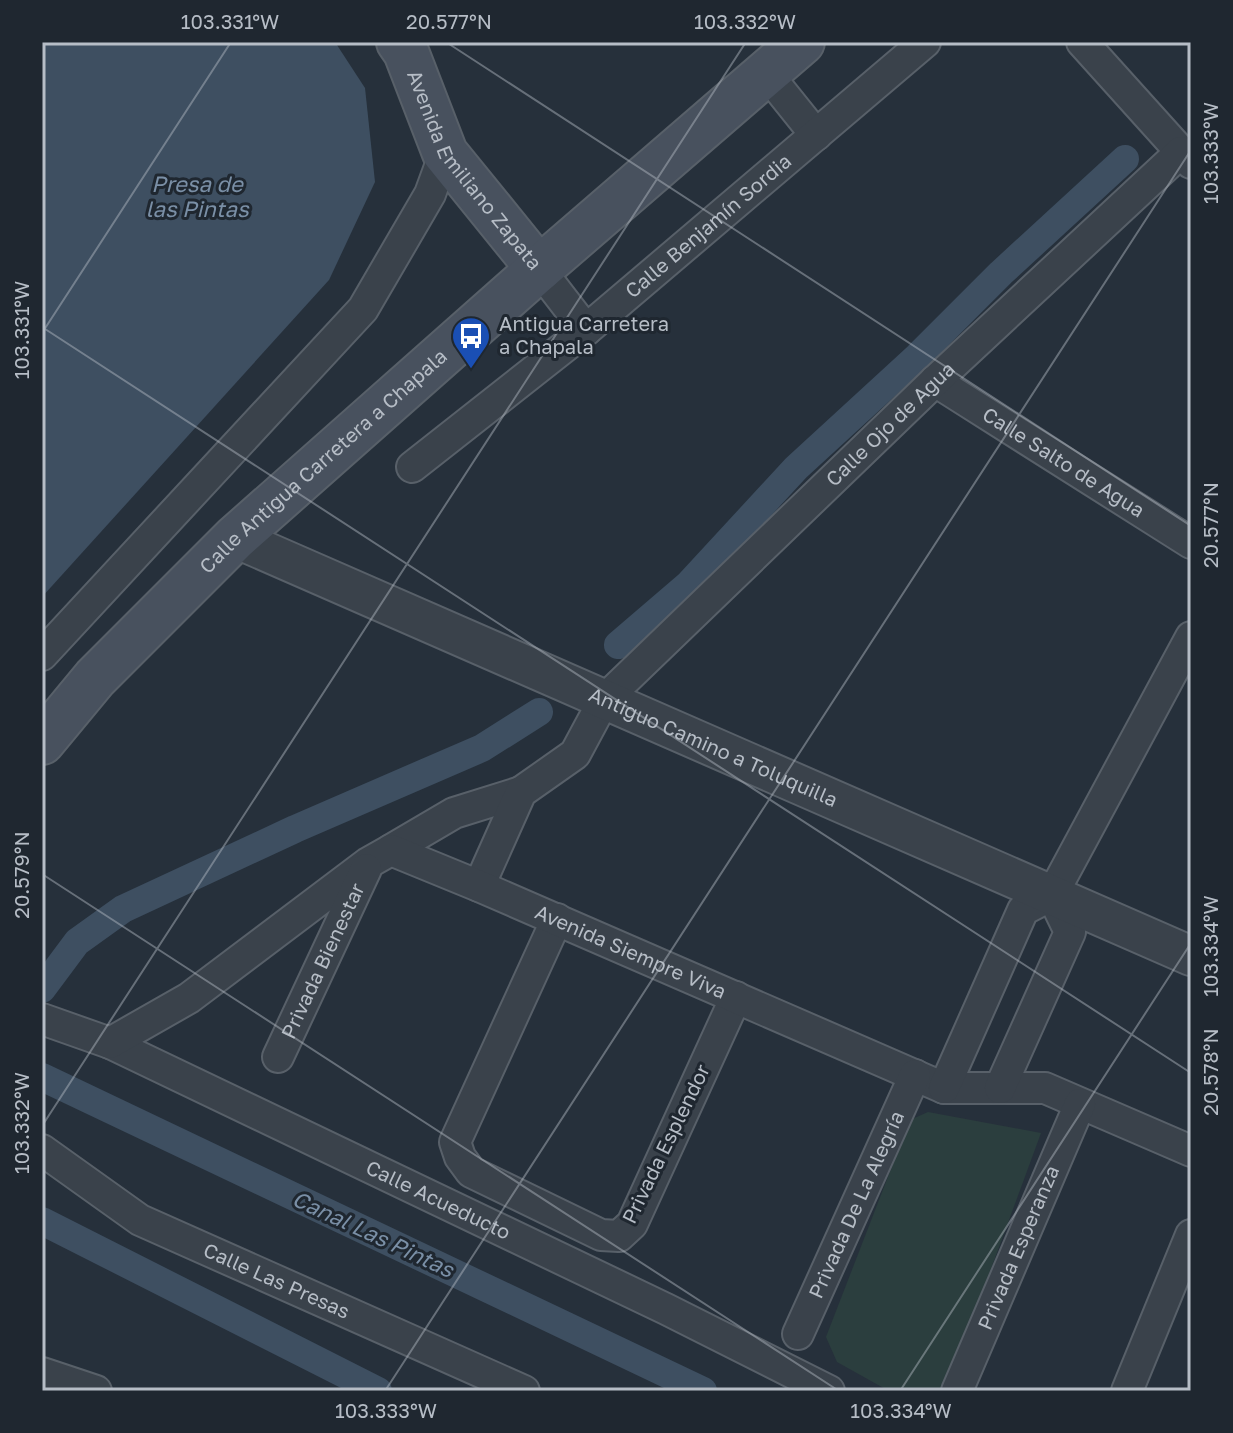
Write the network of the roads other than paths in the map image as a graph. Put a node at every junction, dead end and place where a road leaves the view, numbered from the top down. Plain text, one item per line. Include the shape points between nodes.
1 (399, 42) edge
2 (802, 42) edge
3 (925, 42) edge
4 (1082, 42) edge
5 (767, 74) junction
6 (816, 135) junction
7 (445, 153) junction
8 (1186, 158) edge
9 (539, 269) junction
10 (586, 330) junction
11 (935, 381) junction
12 (412, 467) dead end
13 (235, 538) junction
14 (1191, 543) edge
15 (1191, 637) edge
16 (42, 655) edge
17 (604, 700) junction
18 (42, 742) edge
19 (521, 792) junction
20 (380, 857) junction
21 (479, 886) junction
22 (1052, 895) junction
23 (557, 919) junction
24 (1191, 956) edge
25 (736, 997) junction
26 (42, 1019) edge
27 (110, 1043) junction
28 (278, 1057) dead end
29 (915, 1075) junction
30 (944, 1088) junction
31 (1000, 1088) junction
32 (1080, 1104) junction
33 (42, 1150) edge
34 (1191, 1151) edge
35 (1191, 1235) edge
36 (798, 1334) dead end
37 (42, 1373) edge
38 (96, 1391) edge
39 (524, 1391) edge
40 (829, 1391) edge
41 (957, 1391) edge
42 (1127, 1391) edge

1 - 7 main road, Avenida Emiliano Zapata
2 - 5 main road, Calle Antigua Carretera a Chapala
3 - 6 street, Calle Benjamín Sordia
4 - 8 street
5 - 6 street
5 - 9 main road, Calle Antigua Carretera a Chapala
6 - 10 street, Calle Benjamín Sordia
7 - 9 main road, Avenida Emiliano Zapata
7 - 16 street via 430,194 363,309
8 - 11 street, Calle Ojo de Agua
9 - 10 street, Avenida Emiliano Zapata
9 - 13 main road, Calle Antigua Carretera a Chapala
10 - 12 street, Calle Benjamín Sordia
11 - 14 street, Calle Salto de Agua
11 - 17 street, Calle Ojo de Agua
13 - 17 street, Antiguo Camino a Toluquilla
13 - 18 main road, Calle Antigua Carretera a Chapala via 95,678
15 - 22 street
17 - 19 street, Calle Ojo de Agua via 575,754
17 - 22 street, Antiguo Camino a Toluquilla
19 - 20 street via 454,813
19 - 21 street
20 - 21 street, Avenida Siempre Viva
20 - 27 street via 189,998
20 - 28 street, Privada Bienestar
21 - 23 street, Avenida Siempre Viva
22 - 24 street, Antiguo Camino a Toluquilla
22 - 30 street via 1023,910
22 - 31 street via 1070,932
23 - 25 street, Avenida Siempre Viva
23 - 25 street, Privada Esplendor via 455,1142 471,1172 601,1235 619,1236 632,1224
25 - 29 street, Avenida Siempre Viva
26 - 27 street, Calle Acueducto
27 - 40 street, Calle Acueducto
29 - 30 street, Avenida Siempre Viva
29 - 36 street, Privada De La Alegría
30 - 31 street, Avenida Siempre Viva
31 - 32 street, Avenida Siempre Viva via 1045,1088
32 - 34 street, Avenida Siempre Viva
32 - 41 street, Privada Esperanza
33 - 39 street, Calle Las Presas via 140,1220
35 - 42 street
37 - 38 street

